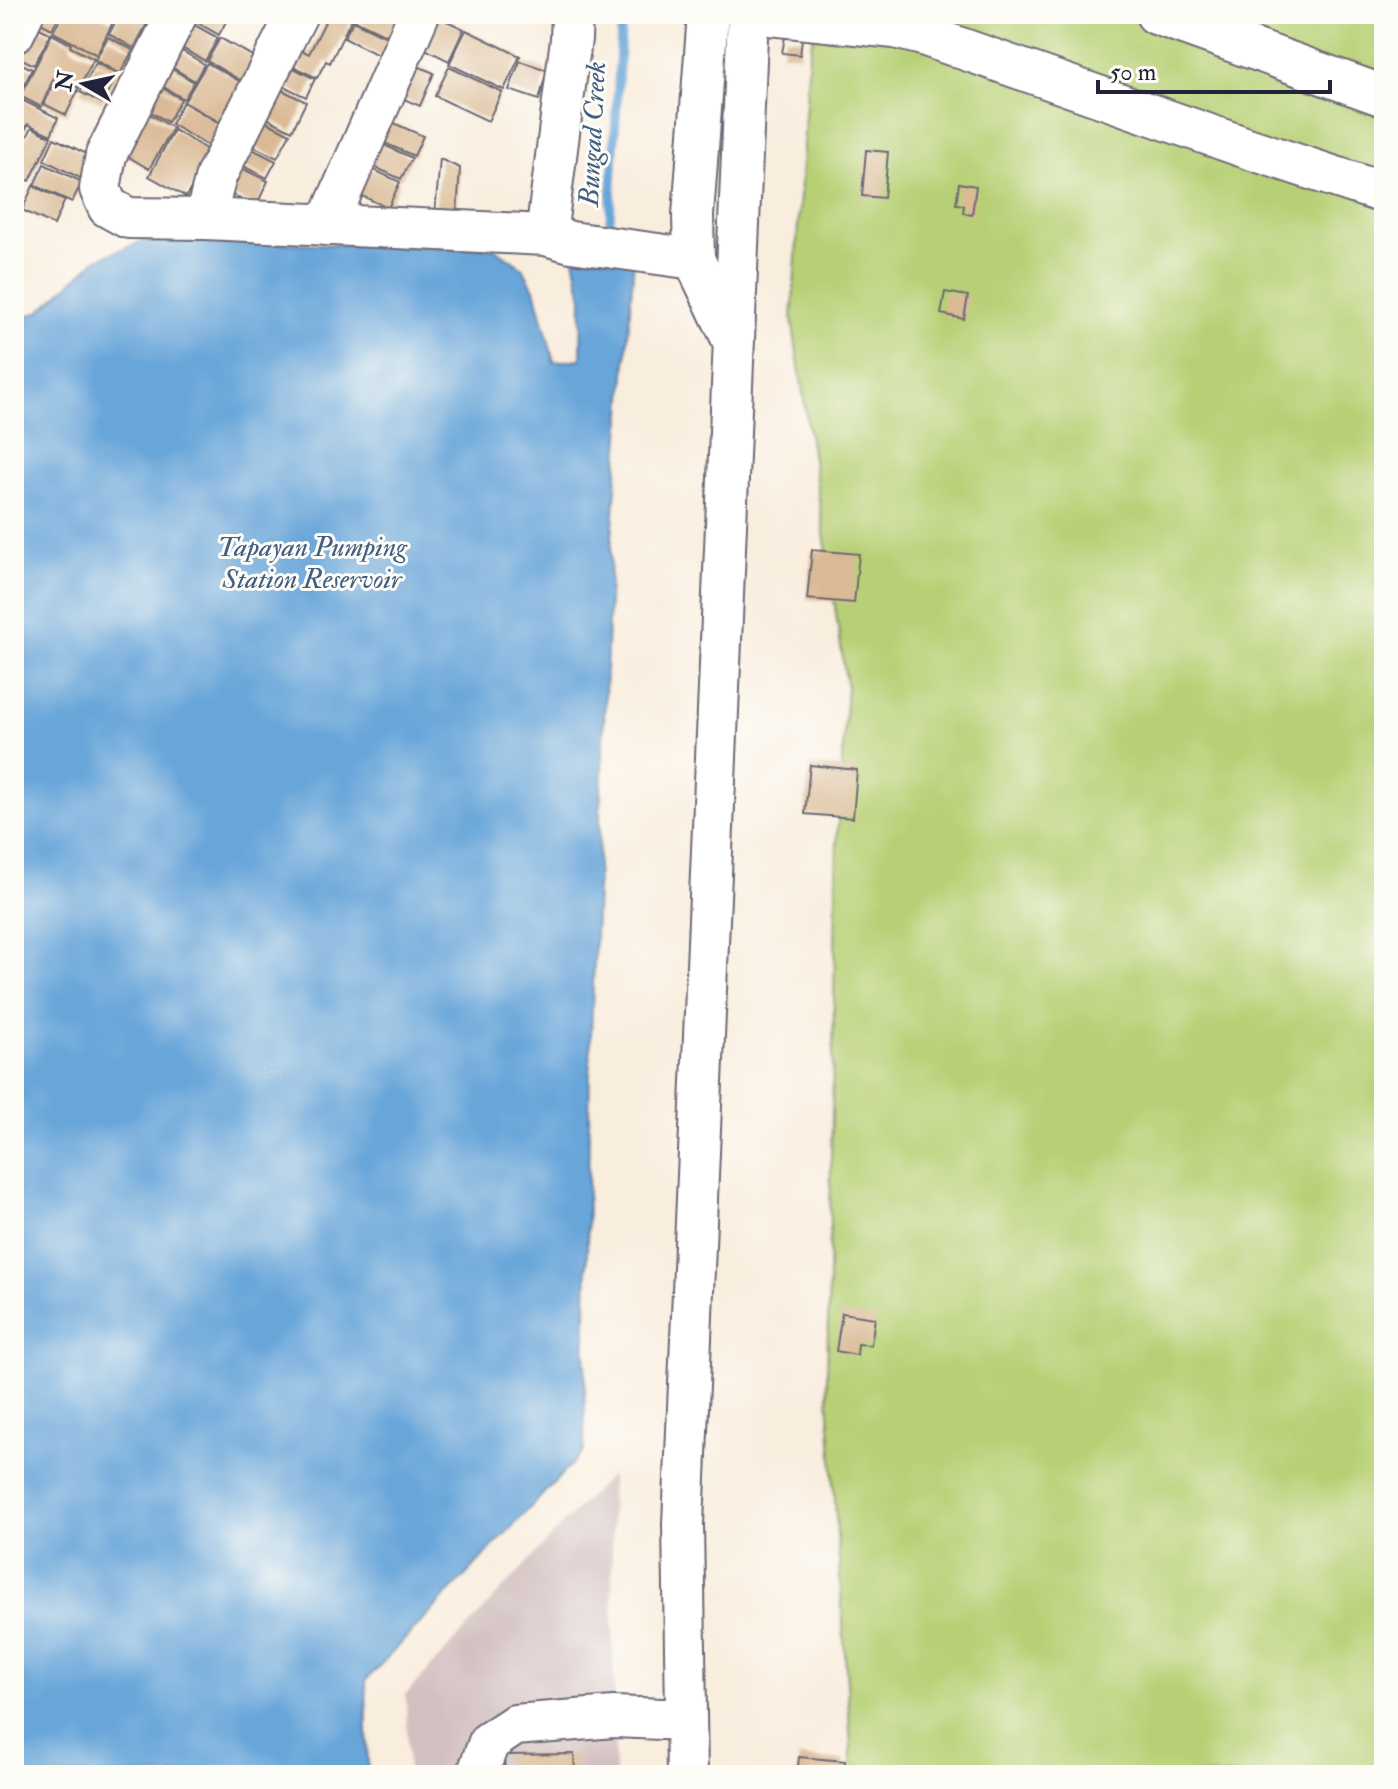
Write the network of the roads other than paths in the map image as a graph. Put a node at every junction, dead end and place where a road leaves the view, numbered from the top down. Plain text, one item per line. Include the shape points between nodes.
1 (23, 14) edge
2 (177, 14) edge
3 (297, 14) edge
4 (419, 14) edge
5 (572, 14) edge
6 (708, 14) edge
7 (748, 14) edge
8 (760, 14) edge
9 (1156, 14) edge
10 (14, 33) edge
11 (1384, 96) edge
12 (1384, 193) edge
13 (205, 219) junction
14 (327, 225) junction
15 (558, 238) junction
16 (678, 257) junction
17 (735, 344) junction
18 (686, 1720) junction
19 (477, 1775) edge
20 (687, 1775) edge

1 - 10 street
2 - 13 street via 106,155 100,189 108,207 128,218
3 - 13 street via 216,176
4 - 14 street
5 - 15 street
6 - 16 street via 693,215
7 - 17 street
8 - 12 street via 923,35
9 - 11 street
13 - 14 street
14 - 15 street
15 - 16 street
16 - 17 street
17 - 18 street via 683,1524
18 - 19 street via 614,1717 515,1725 489,1742
18 - 20 street

